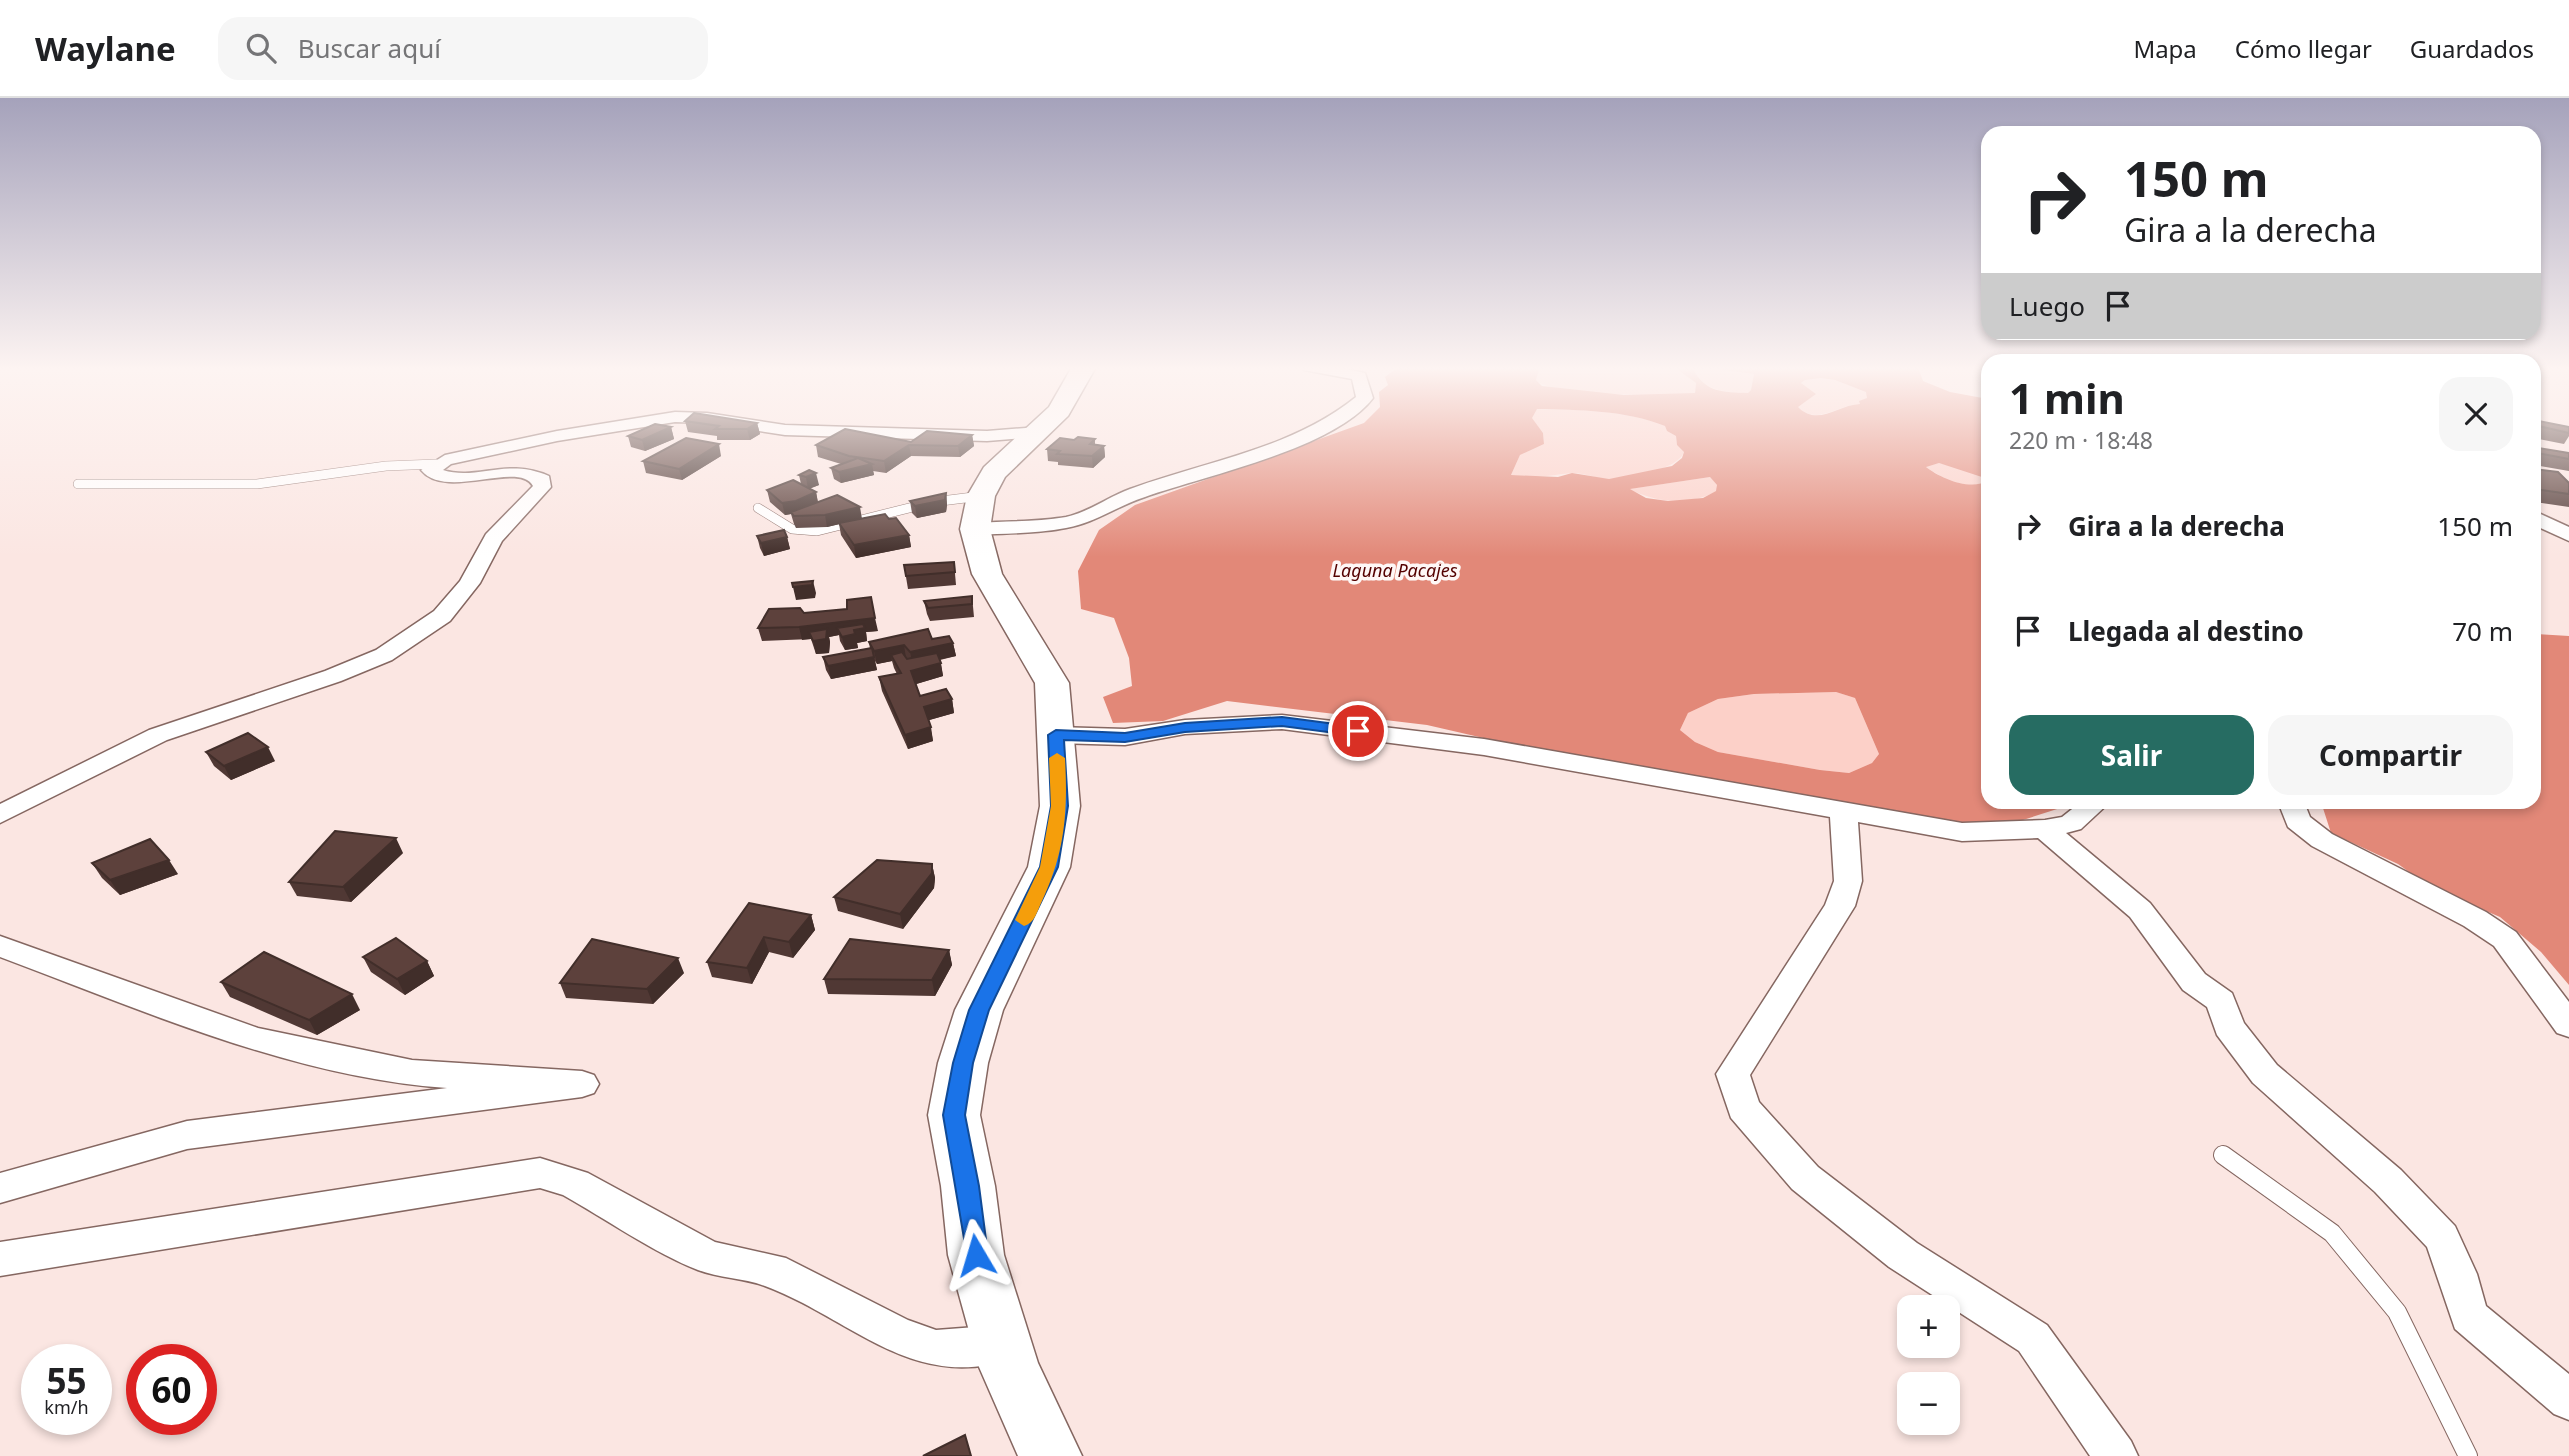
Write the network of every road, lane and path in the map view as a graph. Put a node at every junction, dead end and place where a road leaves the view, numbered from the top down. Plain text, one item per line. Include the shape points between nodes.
1 (593, 430) edge
2 (799, 430) edge
3 (1318, 430) edge
4 (1039, 432) joint
5 (436, 464) junction
6 (78, 484) dead end
7 (758, 508) dead end
8 (978, 512) junction
9 (2541, 521) edge
10 (2569, 535) edge
11 (1056, 735) junction
12 (1843, 809) junction
13 (2088, 809) edge
14 (2294, 809) edge
15 (0, 815) edge
16 (2045, 829) junction
17 (0, 946) edge
18 (2569, 1025) edge
19 (2224, 1155) dead end
20 (0, 1188) edge
21 (0, 1259) edge
22 (1002, 1344) junction
23 (2569, 1401) edge
24 (1050, 1456) edge
25 (2116, 1456) edge
26 (2468, 1456) edge

1 - 5 street
2 - 4 street via 987,436
3 - 8 street via 1134,494 1089,517 1064,523
4 - 8 main road via 994,473
5 - 6 lane via 386,466 257,484
5 - 15 street via 430,470 436,476 515,470 542,481 542,487 493,538 469,583 442,616 384,654 333,676 158,735
7 - 8 lane via 792,529 817,531 933,502
8 - 11 main road via 987,573 1052,683
9 - 10 street
11 - 12 street via 1125,737 1185,727 1282,722 1484,747
11 - 22 main road via 1060,806 1049,867 979,1010 954,1115 976,1255
12 - 16 street via 1962,832
12 - 25 street via 1848,881 1840,906 1733,1074 1743,1108 1805,1178 1903,1255 2033,1338
13 - 16 street via 2071,823
14 - 18 street via 2298,821 2322,840 2505,939
16 - 23 street via 2140,910 2194,982 2221,1001 2230,1027 2265,1074 2388,1181 2442,1237 2469,1316
17 - 20 street via 254,1039 412,1073 582,1084 187,1135
19 - 26 lane via 2332,1233 2397,1311
21 - 22 street via 540,1173 575,1184 708,1257 772,1270 895,1334 936,1349
22 - 24 main road

